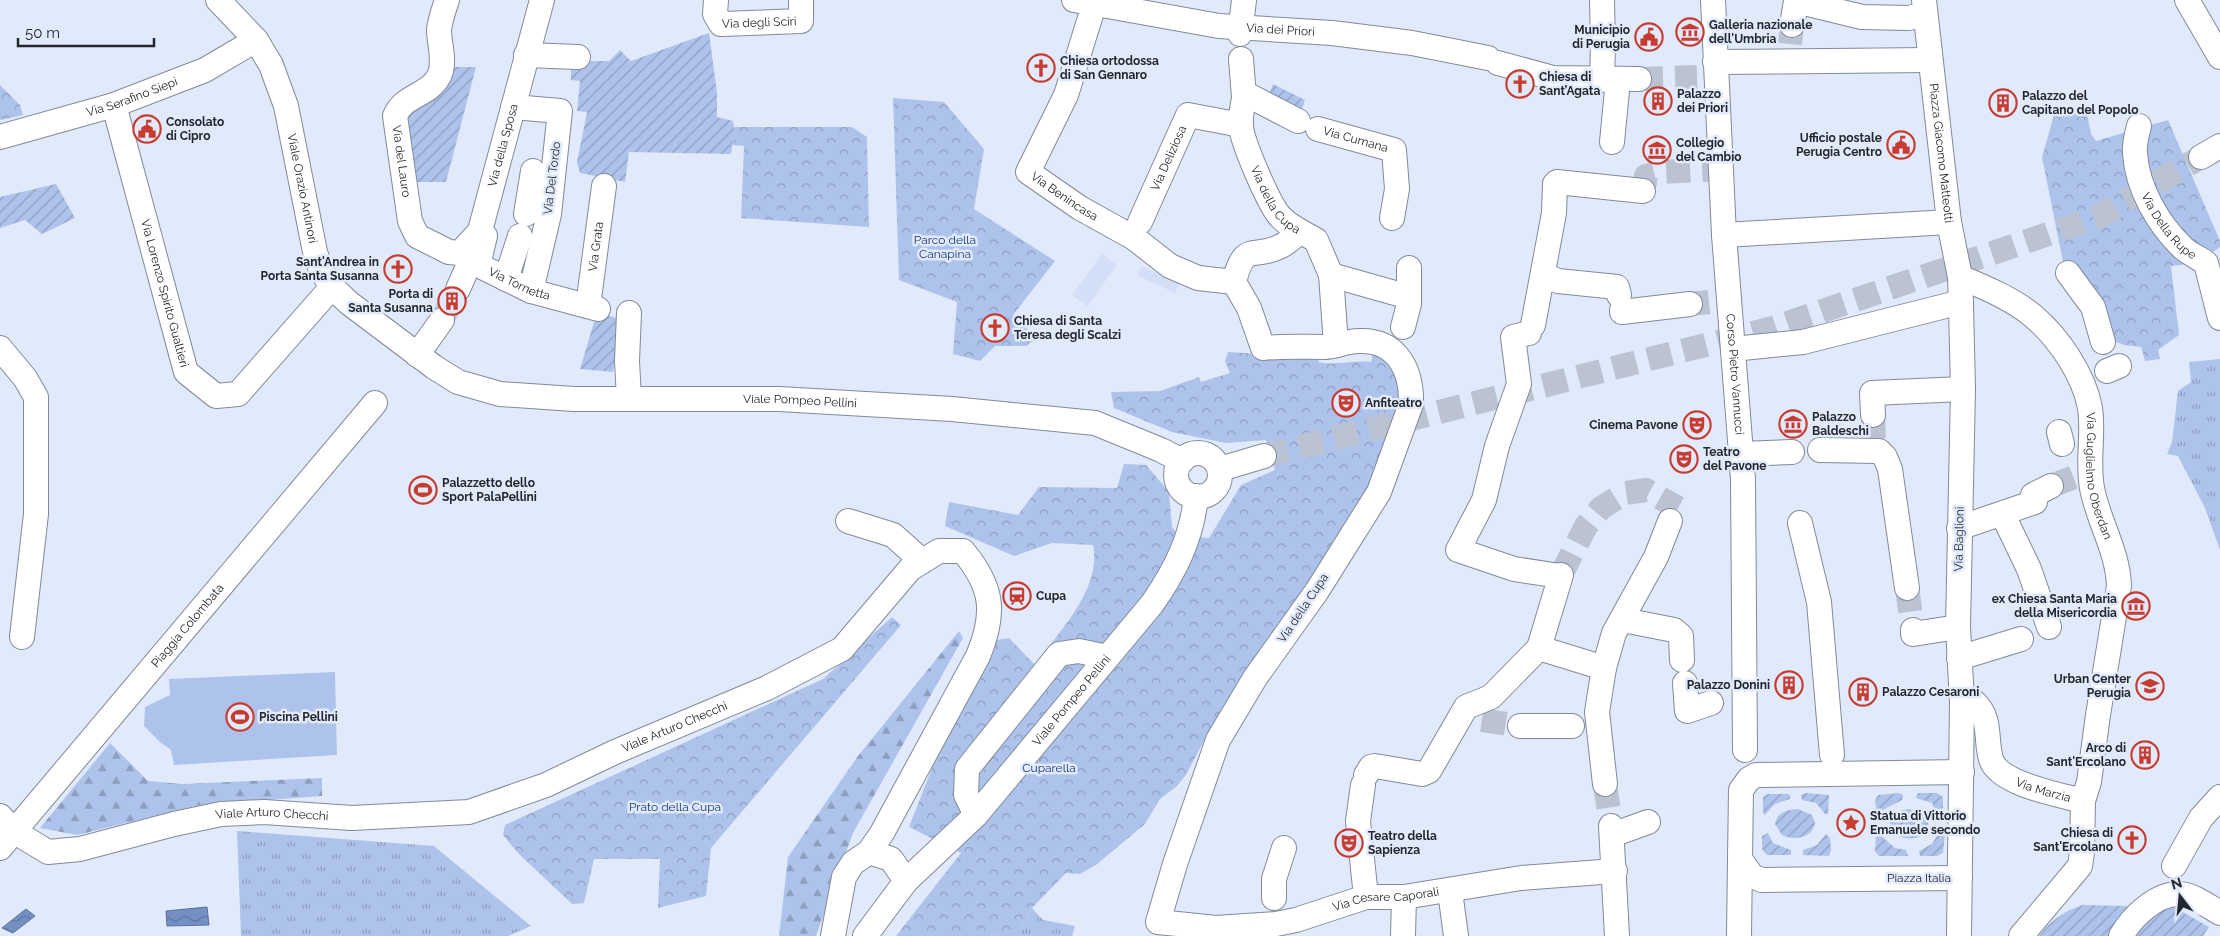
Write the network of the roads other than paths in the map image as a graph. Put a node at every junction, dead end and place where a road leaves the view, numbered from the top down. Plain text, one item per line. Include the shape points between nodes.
1 (218, 0) edge
2 (447, 0) edge
3 (542, 0) edge
4 (716, 0) edge
5 (801, 0) edge
6 (1244, 0) edge
7 (1602, 0) edge
8 (1713, 0) edge
9 (2187, 0) edge
10 (1084, 2) edge
11 (1925, 7) edge
12 (1240, 31) junction
13 (256, 40) junction
14 (1790, 43) junction
15 (526, 55) junction
16 (578, 57) dead end
17 (2220, 57) edge
18 (1241, 58) dead end
19 (1930, 60) junction
20 (1709, 72) junction
21 (1619, 80) junction
22 (1243, 104) junction
23 (114, 105) junction
24 (513, 107) junction
25 (2139, 126) dead end
26 (0, 136) edge
27 (1612, 142) dead end
28 (533, 171) dead end
29 (604, 186) dead end
30 (1643, 190) dead end
31 (1392, 218) dead end
32 (1949, 222) junction
33 (480, 231) junction
34 (1137, 231) junction
35 (1300, 232) junction
36 (1724, 235) junction
37 (1409, 268) dead end
38 (2068, 273) dead end
39 (1330, 275) junction
40 (1543, 275) junction
41 (1960, 277) junction
42 (506, 279) junction
43 (1234, 283) junction
44 (332, 287) junction
45 (458, 289) tunnel mouth
46 (531, 291) junction
47 (1409, 297) junction
48 (1690, 304) tunnel mouth
49 (1961, 304) junction
50 (593, 308) joint
51 (629, 313) dead end
52 (2220, 318) edge
53 (442, 320) tunnel mouth
54 (2103, 342) dead end
55 (1404, 343) junction
56 (1336, 345) junction
57 (0, 348) edge
58 (417, 355) junction
59 (1729, 363) junction
60 (1962, 389) junction
61 (629, 398) junction
62 (374, 403) dead end
63 (1873, 415) tunnel mouth
64 (1820, 450) dead end
65 (1792, 452) dead end
66 (1741, 454) junction
67 (1264, 456) tunnel mouth
68 (1182, 462) junction
69 (1220, 469) junction
70 (2051, 486) tunnel mouth
71 (1196, 496) junction
72 (2003, 515) junction
73 (848, 521) dead end
74 (1670, 521) dead end
75 (1800, 523) dead end
76 (1959, 528) junction
77 (922, 561) junction
78 (1907, 588) tunnel mouth
79 (1623, 620) junction
80 (1958, 627) junction
81 (2049, 627) dead end
82 (1913, 630) dead end
83 (22, 637) dead end
84 (2021, 639) dead end
85 (1540, 648) junction
86 (1107, 657) junction
87 (1959, 658) junction
88 (1682, 660) dead end
89 (1604, 668) junction
90 (1685, 683) dead end
91 (1962, 702) junction
92 (1711, 703) dead end
93 (1520, 726) tunnel mouth
94 (1572, 726) dead end
95 (1745, 750) dead end
96 (1832, 755) dead end
97 (1962, 772) junction
98 (1604, 784) tunnel mouth
99 (2220, 797) edge
100 (2083, 801) junction
101 (976, 815) junction
102 (2210, 821) edge
103 (1648, 822) dead end
104 (5, 832) edge
105 (1284, 848) dead end
106 (870, 852) junction
107 (1740, 859) junction
108 (2174, 866) dead end
109 (1615, 871) junction
110 (1960, 878) junction
111 (906, 881) junction
112 (1450, 890) junction
113 (1366, 897) junction
114 (1404, 897) junction
115 (2220, 913) edge
116 (1283, 917) junction
117 (1158, 922) joint
118 (833, 936) edge
119 (865, 936) edge
120 (881, 936) edge
121 (1403, 936) edge
122 (1456, 936) edge
123 (1617, 936) edge
124 (1739, 936) edge
125 (1959, 936) edge
126 (2021, 936) edge
127 (2121, 936) edge

1 - 13 street, Viale Orazio Antinori
2 - 33 street, Via del Lauro via 439,29 442,65 439,76 426,91 399,106 395,116 410,221 417,236 448,252 460,253
3 - 15 street, Via della Sposa
4 - 5 street, Via degli Sciri via 715,14 721,24 802,21
6 - 12 street
7 - 21 street via 1603,45
8 - 20 street, Corso Pietro Vannucci
9 - 17 street
10 - 12 street, Via dei Priori
10 - 34 street, Via Benincasa via 1066,95 1028,172 1080,208
11 - 14 street via 1909,18 1862,17 1796,1
11 - 19 street, Piazza Giacomo Matteotti
12 - 21 street, Via dei Priori via 1332,33 1412,43 1553,78
13 - 23 street, Via Serafino Siepi via 205,70
13 - 44 street, Viale Orazio Antinori via 271,65 286,106 315,252
14 - 19 street
14 - 20 street
15 - 16 street
15 - 24 street, Via della Sposa
18 - 22 street, Via della Cupa
19 - 32 street, Piazza Giacomo Matteotti
20 - 36 street, Corso Pietro Vannucci
21 - 27 street
22 - 31 street, Via Cumana via 1394,150 1397,189
22 - 34 street, Via Deliziosa via 1188,115
22 - 35 street, Via della Cupa via 1251,161 1278,214
23 - 26 street, Via Serafino Siepi
23 - 44 street, Via Lorenzo Spirito Gualtieri via 186,372 216,396 238,394
24 - 33 street, Via della Sposa
24 - 46 street, Via Del Tordo via 560,111 549,214
25 - 52 street, Via Della Rupe via 2135,150 2142,186 2171,234 2184,249 2206,263
28 - 42 street via 523,225
29 - 50 street, Via Grata
30 - 40 street via 1557,182
32 - 36 street
32 - 41 street, Piazza Giacomo Matteotti
33 - 42 street, Via Tornetta via 485,236 478,265
33 - 45 street, Via della Sposa
34 - 43 street, Via Benincasa via 1170,266 1198,278
35 - 39 street, Via della Cupa via 1316,240
35 - 43 street via 1280,247 1247,253 1241,258
36 - 59 street, Corso Pietro Vannucci
37 - 47 street
38 - 54 street via 2092,307
39 - 47 street
39 - 56 street, Via della Cupa
40 - 48 street via 1558,281 1617,287 1622,312
40 - 85 street via 1525,332 1519,384 1497,446 1484,500 1458,550 1514,569 1560,576
41 - 49 street, Piazza Giacomo Matteotti
41 - 100 street, Via Guglielmo Oberdan via 2033,315 2063,349 2099,374 2090,410 2089,472 2119,572 2119,586 2089,782
42 - 46 street, Via Tornetta
43 - 56 street via 1249,308 1263,348
44 - 58 street, Viale Orazio Antinori
46 - 50 street, Via Tornetta
47 - 55 street
49 - 59 street
49 - 60 street, Via Baglioni
51 - 61 street
53 - 58 street
55 - 56 street via 1357,340
55 - 117 street, Via della Cupa via 1411,404 1378,492 1317,591 1255,678 1218,740
57 - 83 street via 36,397 36,514
58 - 61 street, Viale Pompeo Pellini via 458,382 500,394 574,399
59 - 66 street, Corso Pietro Vannucci
60 - 63 street via 1872,393
60 - 76 street, Via Baglioni
61 - 68 street, Viale Pompeo Pellini via 789,400 952,409 1095,423
62 - 104 street, Piaggia Colombata
64 - 78 street via 1874,449 1885,457 1890,469
65 - 66 street
66 - 95 street, Corso Pietro Vannucci
67 - 69 street
68 - 69 street via 1193,454 1206,455
68 - 71 street via 1177,474 1180,486
69 - 71 street via 1215,489
70 - 72 street via 2033,495 2035,502
71 - 86 street, Viale Pompeo Pellini via 1194,518 1174,572 1152,604
72 - 76 street
72 - 81 street via 2029,569
73 - 77 street via 893,536
74 - 79 street via 1656,557
75 - 96 street via 1819,602
76 - 80 street, Via Baglioni
77 - 104 street, Viale Arturo Checchi via 910,569 842,650 767,688 546,785 469,812 352,818 264,812 221,814 80,849 48,852
77 - 106 street, Viale Arturo Checchi via 939,551 963,551 975,566 991,616 978,656
79 - 88 street via 1674,630 1681,636
79 - 89 street via 1614,633
80 - 82 street via 1913,634
80 - 87 street, Via Baglioni
84 - 87 street
85 - 89 street
85 - 113 street via 1491,697 1466,706 1472,716 1429,771 1422,774 1371,767 1364,780 1358,821
86 - 101 street, Viale Pompeo Pellini
86 - 101 street via 1079,651 1059,654 967,769 966,795
87 - 91 street, Via Baglioni
89 - 98 street via 1598,712
90 - 92 street via 1687,711
91 - 97 street, Via Baglioni
91 - 100 street, Via Marzia via 1974,702 1982,710 1991,760 1998,772 2036,789
93 - 94 street
97 - 107 street via 1756,775 1741,790
97 - 110 street, Piazza Italia
99 - 102 street
100 - 126 street, Via Marzia via 2080,866
101 - 111 street, Viale Pompeo Pellini
102 - 108 street
103 - 109 street via 1612,830
105 - 116 street via 1274,879
106 - 111 street via 891,859
106 - 118 street via 853,863 844,877
107 - 110 street, Piazza Italia via 1752,876 1762,880
107 - 124 street
109 - 112 street, Via Cesare Caporali via 1521,878
109 - 123 street
110 - 125 street
111 - 119 street, Viale Pompeo Pellini
111 - 120 street via 902,901
112 - 114 street, Via Cesare Caporali
112 - 122 street
113 - 114 street, Via Cesare Caporali
113 - 116 street, Via Cesare Caporali
114 - 121 street
115 - 127 street via 2195,898 2180,894 2165,896 2127,925
116 - 117 street, Via Cesare Caporali via 1216,928

